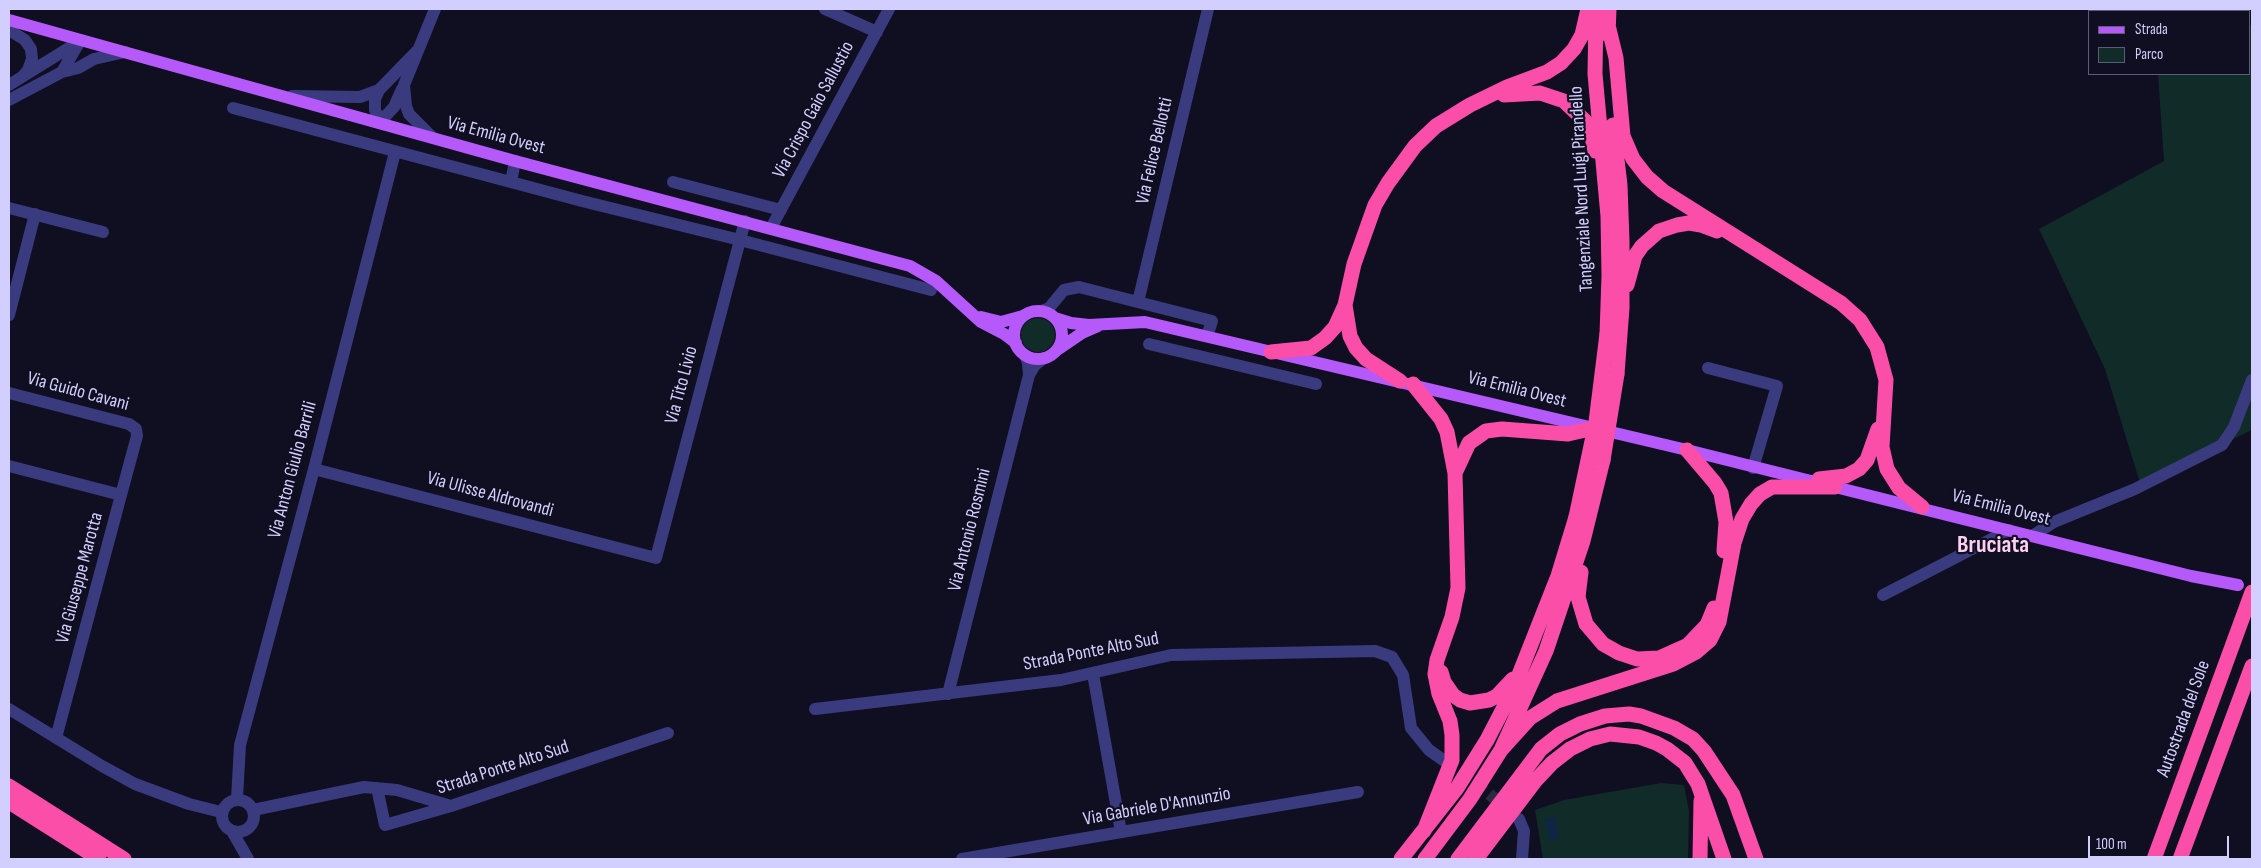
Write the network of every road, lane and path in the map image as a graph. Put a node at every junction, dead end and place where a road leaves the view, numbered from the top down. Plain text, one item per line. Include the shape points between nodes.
1 (435, 9) edge
2 (825, 9) edge
3 (889, 9) edge
4 (1208, 9) edge
5 (1588, 9) edge
6 (1596, 9) edge
7 (1609, 9) edge
8 (9, 20) edge
9 (1608, 24) junction
10 (9, 30) edge
11 (877, 32) junction
12 (80, 40) junction
13 (417, 51) junction
14 (125, 52) junction
15 (62, 72) junction
16 (21, 79) junction
17 (9, 85) edge
18 (404, 85) junction
19 (379, 90) junction
20 (287, 96) junction
21 (1490, 96) junction
22 (9, 100) edge
23 (232, 108) dead end
24 (380, 122) junction
25 (434, 138) junction
26 (395, 152) junction
27 (515, 161) junction
28 (511, 182) junction
29 (673, 182) dead end
30 (9, 208) edge
31 (781, 210) junction
32 (35, 214) junction
33 (1608, 216) junction
34 (745, 221) junction
35 (771, 228) junction
36 (103, 232) dead end
37 (740, 240) junction
38 (1738, 240) junction
39 (931, 290) dead end
40 (1138, 302) junction
41 (1345, 305) junction
42 (964, 307) junction
43 (1622, 308) junction
44 (9, 315) edge
45 (1050, 315) junction
46 (1023, 316) junction
47 (1102, 324) junction
48 (1207, 336) junction
49 (1614, 336) junction
50 (1016, 344) junction
51 (1149, 344) dead end
52 (1056, 350) junction
53 (1272, 352) junction
54 (1025, 355) junction
55 (1044, 358) junction
56 (1708, 368) dead end
57 (1267, 372) junction
58 (1028, 375) junction
59 (2252, 380) edge
60 (1407, 383) junction
61 (1316, 384) dead end
62 (9, 393) edge
63 (1886, 404) junction
64 (1594, 428) junction
65 (136, 429) joint
66 (1687, 450) junction
67 (9, 466) edge
68 (1753, 468) junction
69 (314, 469) junction
70 (1455, 473) junction
71 (1805, 481) junction
72 (1835, 487) junction
73 (121, 495) junction
74 (1922, 507) junction
75 (1584, 521) junction
76 (2009, 530) junction
77 (2032, 536) junction
78 (656, 558) joint
79 (2238, 585) dead end
80 (2252, 592) edge
81 (1883, 595) dead end
82 (1440, 653) junction
83 (2252, 666) edge
84 (1522, 669) junction
85 (1092, 674) junction
86 (948, 694) junction
87 (9, 709) edge
88 (815, 709) dead end
89 (668, 732) dead end
90 (56, 738) junction
91 (1501, 750) junction
92 (1446, 762) tunnel mouth
93 (9, 786) edge
94 (377, 788) junction
95 (1358, 792) dead end
96 (1702, 795) junction
97 (237, 799) junction
98 (9, 802) edge
99 (451, 806) junction
100 (253, 810) junction
101 (221, 812) junction
102 (1519, 819) tunnel mouth
103 (232, 831) junction
104 (1424, 831) junction
105 (1121, 832) junction
106 (99, 859) edge
107 (124, 859) edge
108 (248, 859) edge
109 (962, 859) edge
110 (1401, 859) edge
111 (1425, 859) edge
112 (1458, 859) edge
113 (1476, 859) edge
114 (1522, 859) edge
115 (1700, 859) edge
116 (1724, 859) edge
117 (1756, 859) edge
118 (2154, 859) edge
119 (2180, 859) edge

1 - 13 street
2 - 11 street
3 - 11 street, Via Crispo Gaio Sallustio
4 - 40 street, Via Felice Bellotti
5 - 21 highway via 1582,36 1562,63
6 - 33 highway, Tangenziale Nord Luigi Pirandello via 1595,74
7 - 9 highway, Tangenziale Nord Luigi Pirandello
8 - 12 main road, Via Emilia Ovest
9 - 38 highway via 1616,58 1623,136 1633,159 1663,190
9 - 43 highway, Tangenziale Nord Luigi Pirandello via 1622,213
10 - 16 street via 25,40 31,49 32,59
11 - 31 street, Via Crispo Gaio Sallustio
12 - 14 main road, Via Emilia Ovest
12 - 15 street
12 - 16 street
13 - 18 street
13 - 19 street
14 - 15 street via 94,59
14 - 20 main road, Via Emilia Ovest
15 - 22 street
16 - 17 street
18 - 24 street via 394,108
18 - 25 street via 409,114
19 - 20 street via 360,97
19 - 24 street via 375,110
20 - 24 main road, Via Emilia Ovest
21 - 33 highway via 1540,93 1564,101 1574,109 1585,121 1592,137 1598,185
21 - 41 highway via 1470,104 1436,126 1402,162 1375,205 1364,232
23 - 26 street
24 - 25 main road, Via Emilia Ovest
25 - 27 main road, Via Emilia Ovest
26 - 28 street
26 - 69 street, Via Anton Giulio Barrili
27 - 28 street
27 - 34 main road, Via Emilia Ovest
28 - 37 street
29 - 31 street
30 - 32 street
31 - 35 street, Via Crispo Gaio Sallustio
32 - 36 street
32 - 44 street
33 - 49 highway, Tangenziale Nord Luigi Pirandello
34 - 35 main road, Via Emilia Ovest
34 - 37 street, Via Tito Livio
35 - 42 main road, Via Emilia Ovest via 910,266 936,282
37 - 39 street
37 - 78 street, Via Tito Livio
38 - 43 highway via 1701,224 1677,225 1659,231 1636,256
38 - 63 highway via 1841,303 1860,320 1881,357 1886,380
40 - 45 street via 1079,287 1064,290 1053,304
40 - 48 street via 1212,320
41 - 53 highway via 1335,327 1311,348
41 - 60 highway via 1350,336 1356,348 1366,359
42 - 46 main road, Via Emilia Ovest via 982,318 1001,322
42 - 50 main road, Via Emilia Ovest
43 - 49 highway, Tangenziale Nord Luigi Pirandello
45 - 46 main road via 1030,312
45 - 47 main road, Via Emilia Ovest via 1071,323
45 - 52 main road via 1062,334
46 - 50 main road via 1015,329
47 - 48 main road, Via Emilia Ovest via 1145,322
47 - 52 main road, Via Emilia Ovest
48 - 53 main road, Via Emilia Ovest
49 - 75 highway, Tangenziale Nord Luigi Pirandello, bridge via 1596,422
50 - 54 main road
51 - 57 street
52 - 55 main road
53 - 57 street
53 - 60 main road, Via Emilia Ovest
54 - 55 main road
54 - 58 street
55 - 58 street
56 - 68 street via 1777,386
57 - 61 street
58 - 86 street, Via Antonio Rosmini
59 - 77 street via 2234,427 2222,446 2135,489 2054,522
60 - 64 main road, Via Emilia Ovest
60 - 70 highway via 1442,419 1448,432
62 - 65 street, Via Guido Cavani via 128,424
63 - 71 highway via 1873,448 1859,469 1846,476
63 - 74 highway via 1882,447 1887,469 1899,488
64 - 66 main road, Via Emilia Ovest
64 - 70 highway via 1568,434 1502,429 1486,432 1469,443
65 - 73 street, Via Giuseppe Marotta via 137,436
66 - 68 main road, Via Emilia Ovest
66 - 75 highway via 1721,493 1726,528 1711,617 1688,645 1666,656 1637,659 1619,653 1595,636 1586,624 1578,597 1588,547
67 - 73 street
68 - 71 main road, Via Emilia Ovest
69 - 78 street, Via Ulisse Aldrovandi
69 - 97 street, Via Anton Giulio Barrili via 240,745
70 - 82 highway via 1458,588
71 - 72 main road, Via Emilia Ovest
72 - 74 main road, Via Emilia Ovest
72 - 91 highway via 1772,488 1751,504 1734,543 1719,622 1705,646 1673,664 1557,701 1530,718
73 - 90 street, Via Giuseppe Marotta
74 - 76 main road, Via Emilia Ovest
75 - 84 highway, Tangenziale Nord Luigi Pirandello via 1558,576
75 - 91 highway, Tangenziale Nord Luigi Pirandello via 1546,651
76 - 77 main road, Via Emilia Ovest
76 - 81 street
77 - 79 main road, Via Emilia Ovest
80 - 118 highway, Autostrada del Sole
82 - 84 highway via 1441,674 1448,688 1460,700 1470,703 1480,703 1497,696
82 - 104 highway via 1435,674 1450,721 1452,760
83 - 119 highway
84 - 104 highway, Tangenziale Nord Luigi Pirandello via 1487,740 1458,788
85 - 86 street, Strada Ponte Alto Sud
85 - 92 street, Strada Ponte Alto Sud via 1171,655 1375,651 1392,657 1403,676 1410,728 1422,743
85 - 105 street
86 - 88 street, Strada Ponte Alto Sud
87 - 90 street
89 - 99 street, Strada Ponte Alto Sud
90 - 101 street via 135,784
91 - 111 highway, Tangenziale Nord Luigi Pirandello via 1470,799
93 - 107 highway
94 - 99 street via 397,790
94 - 99 street, Strada Ponte Alto Sud via 385,825
94 - 100 street via 364,787
95 - 105 street, Via Gabriele D'Annunzio
96 - 113 highway via 1684,763 1661,746 1624,735 1610,734 1590,739 1552,763
96 - 115 highway
96 - 116 highway
97 - 100 street via 247,802
97 - 101 street via 227,803
98 - 106 highway
100 - 103 street via 251,825 243,831
101 - 103 street via 224,826
102 - 114 street via 1524,831
103 - 108 street
104 - 110 highway, Tangenziale Nord Luigi Pirandello
105 - 109 street, Via Gabriele D'Annunzio
112 - 117 highway via 1541,749 1580,724 1605,716 1629,714 1674,728 1693,739 1704,751 1732,795

